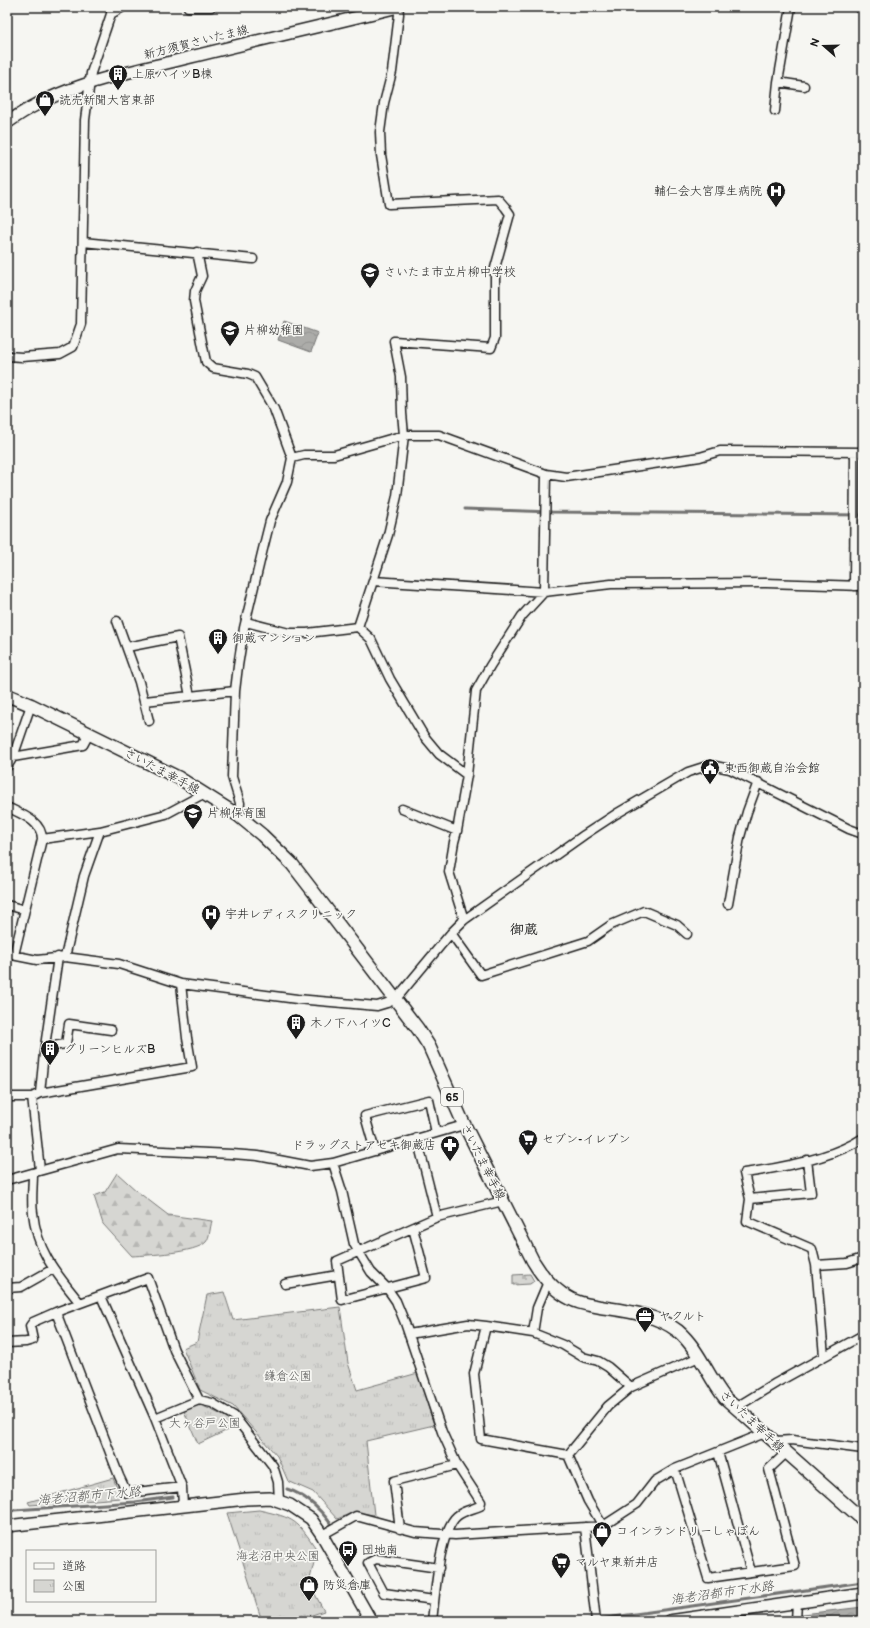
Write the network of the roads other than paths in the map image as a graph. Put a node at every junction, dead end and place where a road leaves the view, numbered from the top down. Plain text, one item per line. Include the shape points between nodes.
1 (123, 7) edge
2 (188, 7) edge
3 (211, 7) edge
4 (398, 7) edge
5 (791, 7) edge
6 (111, 10) edge
7 (90, 82) junction
8 (778, 82) junction
9 (804, 86) dead end
10 (775, 111) dead end
11 (7, 123) edge
12 (83, 242) junction
13 (197, 252) junction
14 (252, 258) dead end
15 (7, 356) edge
16 (404, 435) junction
17 (859, 452) edge
18 (292, 458) junction
19 (546, 474) junction
20 (373, 581) junction
21 (854, 586) junction
22 (863, 586) edge
23 (544, 592) junction
24 (117, 621) dead end
25 (246, 622) junction
26 (358, 627) junction
27 (127, 647) junction
28 (236, 691) junction
29 (7, 695) edge
30 (190, 696) junction
31 (145, 701) junction
32 (31, 705) junction
33 (149, 721) dead end
34 (89, 734) junction
35 (13, 757) junction
36 (7, 767) edge
37 (467, 775) junction
38 (758, 782) junction
39 (205, 793) junction
40 (7, 807) edge
41 (402, 809) dead end
42 (239, 816) junction
43 (457, 831) junction
44 (100, 832) junction
45 (863, 834) edge
46 (42, 839) junction
47 (728, 904) dead end
48 (7, 905) edge
49 (24, 910) junction
50 (464, 920) junction
51 (451, 933) junction
52 (687, 934) dead end
53 (10, 954) edge
54 (62, 957) junction
55 (181, 984) junction
56 (396, 999) junction
57 (111, 1030) dead end
58 (45, 1047) junction
59 (40, 1093) junction
60 (7, 1097) edge
61 (32, 1097) junction
62 (464, 1125) junction
63 (436, 1133) junction
64 (417, 1138) junction
65 (863, 1138) edge
66 (375, 1151) junction
67 (807, 1160) junction
68 (332, 1163) junction
69 (37, 1171) junction
70 (7, 1180) edge
71 (750, 1198) junction
72 (503, 1201) junction
73 (437, 1217) junction
74 (414, 1228) junction
75 (358, 1251) junction
76 (863, 1258) edge
77 (816, 1265) junction
78 (53, 1269) junction
79 (338, 1275) junction
80 (548, 1282) junction
81 (284, 1284) dead end
82 (7, 1288) edge
83 (387, 1288) junction
84 (101, 1296) junction
85 (80, 1303) junction
86 (56, 1312) junction
87 (486, 1326) junction
88 (533, 1333) junction
89 (409, 1334) junction
90 (863, 1335) edge
91 (7, 1343) edge
92 (824, 1356) junction
93 (699, 1357) junction
94 (631, 1387) junction
95 (199, 1400) junction
96 (735, 1408) junction
97 (155, 1418) junction
98 (765, 1433) junction
99 (775, 1441) junction
100 (863, 1449) edge
101 (718, 1452) junction
102 (787, 1452) junction
103 (568, 1455) junction
104 (457, 1465) junction
105 (675, 1469) junction
106 (182, 1487) junction
107 (279, 1501) junction
108 (183, 1506) junction
109 (863, 1520) edge
110 (7, 1526) edge
111 (603, 1526) junction
112 (585, 1527) junction
113 (400, 1529) junction
114 (446, 1533) junction
115 (322, 1535) junction
116 (439, 1568) junction
117 (751, 1572) junction
118 (863, 1592) edge
119 (434, 1600) junction
120 (797, 1602) junction
121 (595, 1617) edge
122 (371, 1621) edge
123 (432, 1621) edge
124 (669, 1621) edge
125 (796, 1621) edge

1 - 6 street
2 - 3 street
4 - 7 street, 新方須賀さいたま線
4 - 16 street via 392,72 380,132 389,204 498,199 510,214 495,268 495,338 491,348 394,341 401,377
5 - 8 street
6 - 7 street
7 - 11 street, 新方須賀さいたま線 via 36,105
7 - 12 street via 85,120
8 - 9 street
8 - 10 street
12 - 13 street
12 - 15 street via 81,324 73,347 60,354
13 - 14 street
13 - 18 street via 202,276 195,291 194,301 206,362 213,368 255,377 274,408
16 - 18 street via 334,455 304,455
16 - 19 street via 439,436
16 - 20 street via 397,496
17 - 19 street via 720,452 566,477
17 - 21 street
18 - 25 street via 287,482 270,521
19 - 23 street
20 - 23 street
20 - 26 street
21 - 22 street
21 - 23 street via 766,583 611,584
23 - 37 street via 522,616 476,691
24 - 27 street
25 - 26 street via 290,633
25 - 28 street
26 - 37 street via 371,639 390,679 424,736 439,754
27 - 30 street via 178,637
27 - 31 street
28 - 30 street
28 - 42 street via 232,777 240,803
29 - 32 main road, さいたま幸手線 / 65
30 - 31 street
31 - 33 street
32 - 34 main road, さいたま幸手線 / 65
32 - 35 street
34 - 35 street via 83,745
34 - 39 main road, さいたま幸手線 / 65
35 - 36 street
37 - 43 street
38 - 45 street
38 - 47 street via 740,837
38 - 50 street via 730,769 710,765 688,772 584,835
39 - 42 main road, さいたま幸手線 / 65
39 - 44 street via 166,814
40 - 46 street via 31,819 42,833
41 - 43 street
42 - 56 main road, さいたま幸手線 / 65 via 292,864
43 - 50 street via 449,872
44 - 46 street
44 - 54 street via 84,876
46 - 49 street
48 - 49 street
49 - 53 street
50 - 51 street
51 - 52 street via 480,976 588,941 611,925 644,911 677,925
51 - 56 street
53 - 54 street via 37,960
54 - 55 street via 119,964
54 - 58 street
55 - 56 street via 366,1006 377,1006
55 - 59 street via 192,1067
56 - 62 main road, さいたま幸手線 / 65 via 429,1046
57 - 58 street via 69,1024 66,1044
58 - 59 street
59 - 61 street
60 - 61 street
61 - 69 street
62 - 63 street
62 - 72 main road, さいたま幸手線 / 65
63 - 64 street
63 - 66 street via 429,1100 365,1116
64 - 66 street
64 - 73 street
65 - 67 street via 821,1157
66 - 68 street
67 - 71 street via 786,1164 776,1169 744,1173
67 - 71 street via 811,1193
68 - 69 street via 310,1166 258,1156 118,1149
68 - 75 street
69 - 70 street
69 - 78 street via 32,1211 39,1244
71 - 77 street via 747,1221 812,1249
72 - 73 street
72 - 80 main road, さいたま幸手線 / 65 via 533,1261
73 - 74 street
74 - 75 street
74 - 83 street via 426,1278
75 - 79 street via 337,1262
75 - 83 street via 371,1272
76 - 77 street via 847,1263
77 - 92 street
78 - 82 street via 21,1287
78 - 85 street
79 - 81 street
79 - 83 street via 342,1300
80 - 88 street via 537,1308
80 - 93 main road, さいたま幸手線 / 65 via 572,1300 640,1314 666,1324 678,1331
83 - 89 street via 396,1302
84 - 85 street
84 - 95 street via 148,1278 174,1350
84 - 97 street
85 - 86 street
86 - 91 street via 33,1322 30,1326 33,1340
86 - 106 street via 127,1493
87 - 88 street
87 - 89 street via 468,1324
87 - 103 street via 474,1374 481,1439
88 - 94 street via 598,1361
89 - 104 street via 442,1432
90 - 92 street
92 - 96 street
93 - 94 street
93 - 96 main road, さいたま幸手線 / 65 via 716,1386
94 - 103 street via 608,1406
95 - 97 street
95 - 107 street via 212,1403 234,1416 262,1450 273,1466 278,1482
96 - 98 main road, さいたま幸手線 / 65
97 - 106 street
98 - 99 main road, さいたま幸手線 / 65
98 - 101 street
99 - 100 street via 792,1440
99 - 102 main road, さいたま幸手線 / 65
101 - 105 street
101 - 117 street
102 - 109 main road, さいたま幸手線 / 65
102 - 117 street via 769,1469 795,1566
103 - 111 street via 588,1501
104 - 113 street via 394,1481
104 - 114 street via 481,1502 480,1506 458,1514
105 - 111 street via 655,1481 637,1504
105 - 117 street via 708,1578
106 - 108 street
107 - 108 street via 262,1498
107 - 115 street via 300,1510 311,1519
108 - 110 street
111 - 112 street
112 - 114 street
112 - 121 street
113 - 114 street
113 - 115 street via 356,1516
114 - 116 street
115 - 122 street
116 - 119 street
116 - 119 street via 376,1559 368,1563 384,1593
118 - 120 street
119 - 123 street
120 - 124 street
120 - 125 street

